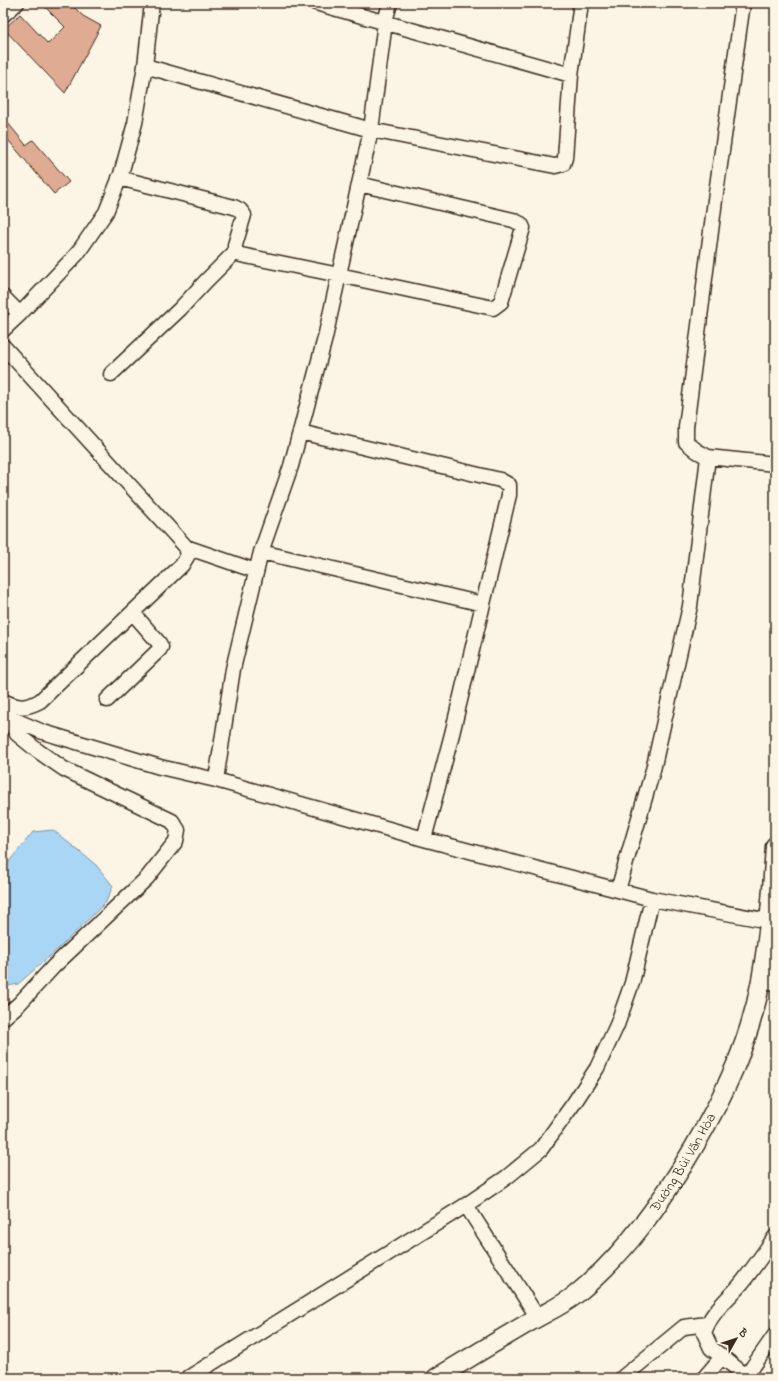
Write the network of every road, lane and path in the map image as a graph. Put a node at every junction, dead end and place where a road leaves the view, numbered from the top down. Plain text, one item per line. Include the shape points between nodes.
1 (17, 3) edge
2 (152, 3) edge
3 (316, 3) edge
4 (390, 3) edge
5 (581, 3) edge
6 (743, 3) edge
7 (3, 15) edge
8 (385, 22) junction
9 (145, 66) junction
10 (570, 74) junction
11 (371, 130) junction
12 (119, 178) junction
13 (359, 184) junction
14 (236, 252) junction
15 (339, 275) junction
16 (3, 296) edge
17 (20, 314) junction
18 (3, 330) edge
19 (3, 346) edge
20 (111, 374) dead end
21 (300, 432) junction
22 (708, 456) junction
23 (775, 464) edge
24 (186, 547) junction
25 (261, 552) junction
26 (256, 571) junction
27 (483, 604) junction
28 (132, 613) junction
29 (107, 700) dead end
30 (3, 701) edge
31 (4, 716) edge
32 (216, 780) junction
33 (424, 839) junction
34 (775, 846) edge
35 (618, 890) junction
36 (652, 899) junction
37 (771, 915) edge
38 (768, 982) edge
39 (3, 1018) edge
40 (466, 1205) junction
41 (775, 1236) edge
42 (538, 1318) junction
43 (707, 1324) junction
44 (775, 1335) edge
45 (722, 1357) junction
46 (746, 1377) edge
47 (188, 1378) edge
48 (436, 1378) edge
49 (622, 1378) edge
50 (704, 1378) edge

1 - 7 street
2 - 9 street
3 - 8 street
4 - 8 street
5 - 10 street
6 - 22 street via 686,427 686,442
8 - 10 street
8 - 11 street
9 - 11 street
9 - 12 street via 135,123
10 - 11 street via 563,164 555,166
11 - 13 street
12 - 14 street via 240,210 244,215 235,245
12 - 17 street via 106,212 77,254
13 - 15 street
13 - 15 street via 513,220 523,228 501,302 493,308
14 - 15 street
14 - 20 street
15 - 21 street
16 - 17 street
17 - 18 street
19 - 24 street
21 - 25 street
21 - 27 street via 500,480 509,485 509,495
22 - 23 street
22 - 35 street via 690,606 653,770
24 - 26 street
24 - 28 street via 188,555 182,565
25 - 26 street
25 - 27 street
26 - 32 street via 233,669
27 - 33 street
28 - 29 street via 161,646
28 - 30 street via 40,701 25,707
31 - 32 street via 43,732 160,767
31 - 39 street via 17,734 64,769 172,821 178,830 176,841 147,878
32 - 33 street
33 - 35 street
34 - 37 main road, Đường Bùi Văn Hòa
35 - 36 street
36 - 37 street
36 - 40 street via 632,983 617,1025 597,1068 541,1149 508,1177
37 - 38 main road, Đường Bùi Văn Hòa
38 - 42 main road, Đường Bùi Văn Hòa via 728,1083 678,1174 655,1209 605,1269 573,1297
40 - 42 street
40 - 47 street
41 - 43 street via 762,1258 711,1316
42 - 48 main road, Đường Bùi Văn Hòa
43 - 45 street via 704,1333 707,1340 711,1348
43 - 49 street via 684,1327
44 - 46 street
45 - 46 street
45 - 50 street

